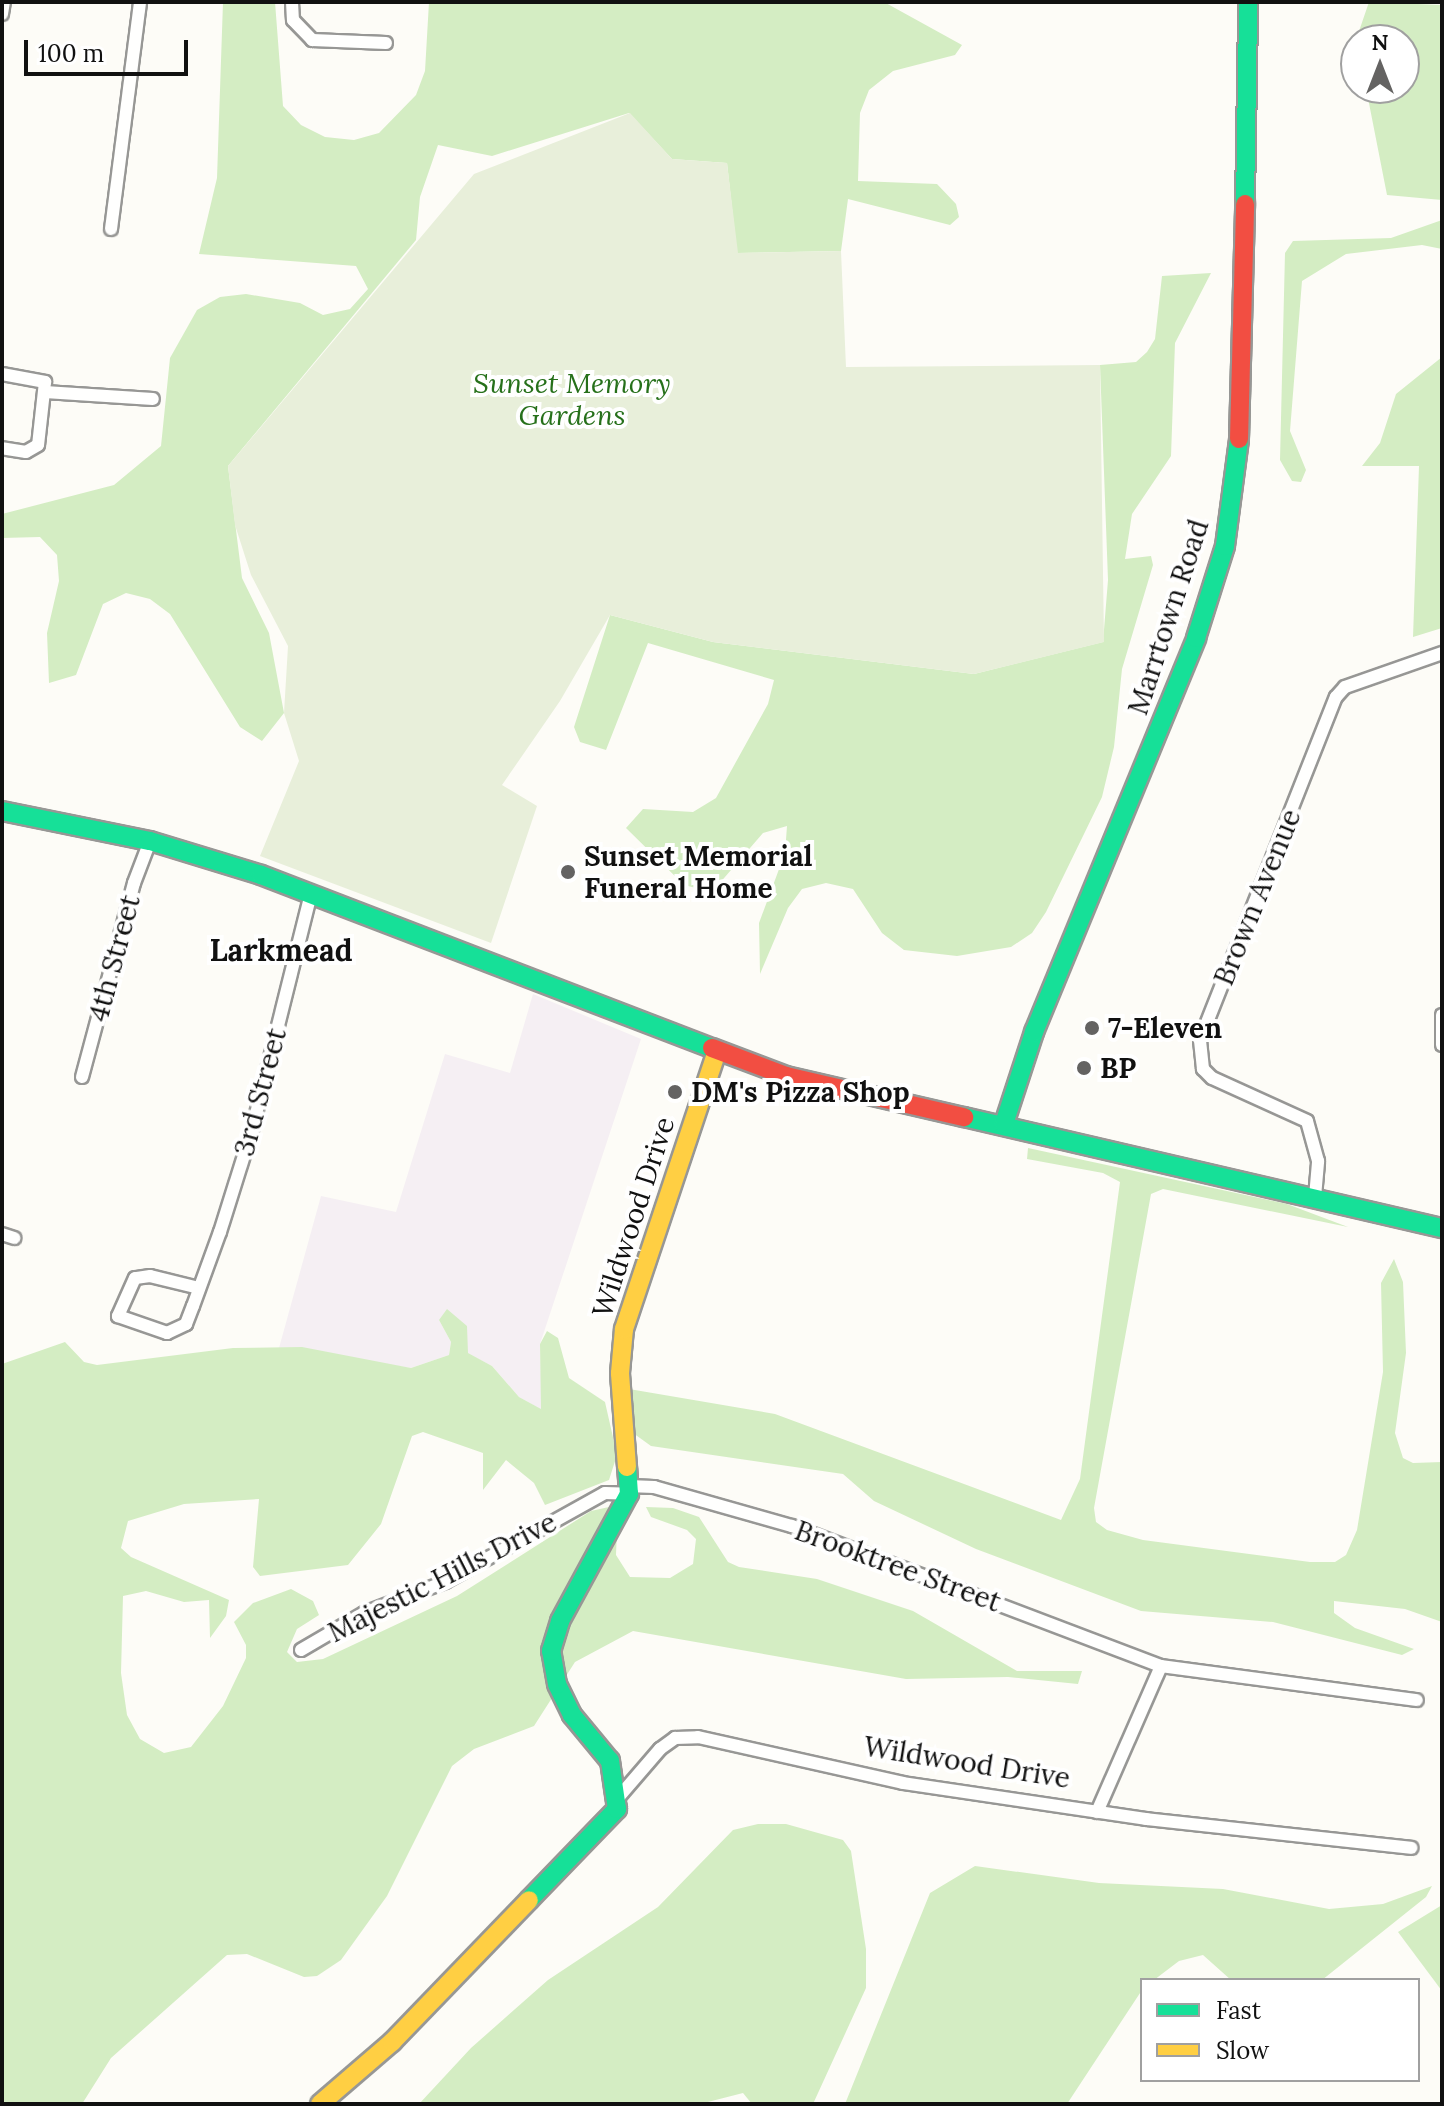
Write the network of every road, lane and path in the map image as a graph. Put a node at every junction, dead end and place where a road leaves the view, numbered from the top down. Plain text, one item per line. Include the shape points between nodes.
1 (4, 2) edge
2 (140, 2) edge
3 (292, 2) edge
4 (1248, 2) edge
5 (2, 14) edge
6 (386, 43) dead end
7 (111, 229) dead end
8 (2, 374) edge
9 (45, 392) junction
10 (153, 399) dead end
11 (2, 448) edge
12 (1442, 653) edge
13 (2, 811) edge
14 (150, 841) junction
15 (311, 893) junction
16 (1442, 1015) edge
17 (1442, 1045) edge
18 (717, 1051) junction
19 (82, 1077) dead end
20 (1004, 1124) junction
21 (1315, 1197) junction
22 (1442, 1228) edge
23 (199, 1288) junction
24 (628, 1490) junction
25 (301, 1650) dead end
26 (1161, 1666) junction
27 (1417, 1700) dead end
28 (617, 1799) junction
29 (1097, 1812) junction
30 (1411, 1848) dead end
31 (320, 2104) edge

1 - 5 street
2 - 7 street
3 - 6 street via 293,20 312,40
4 - 20 street, Marrtown Road via 1241,428 1225,546 1196,638 1034,1032
8 - 9 street via 45,382
9 - 10 street
9 - 11 street via 38,445 26,452
12 - 21 street, Brown Avenue via 1345,687 1336,697 1200,1040 1203,1069 1212,1078 1307,1121 1318,1161
13 - 14 street
14 - 15 street
14 - 19 street, 4th Street
15 - 18 street
15 - 23 street, 3rd Street via 252,1130
16 - 17 street
18 - 20 street via 786,1076
18 - 24 street, Wildwood Drive via 624,1329 620,1373
20 - 21 street
21 - 22 street
23 - 23 street, 3rd Street via 186,1324 178,1331 124,1323 118,1316 135,1278 150,1276
24 - 25 street, Majestic Hills Drive via 605,1493 445,1582 364,1613
24 - 26 street, Brooktree Street via 654,1487 792,1526
24 - 28 street via 560,1621 551,1651 557,1684 572,1715 610,1761
26 - 27 street
26 - 29 street, Wildwood Drive
28 - 29 street, Wildwood Drive via 660,1749 675,1738 698,1737 903,1783
28 - 31 street, Wildwood Drive via 617,1809 402,2031
29 - 30 street, Wildwood Drive

